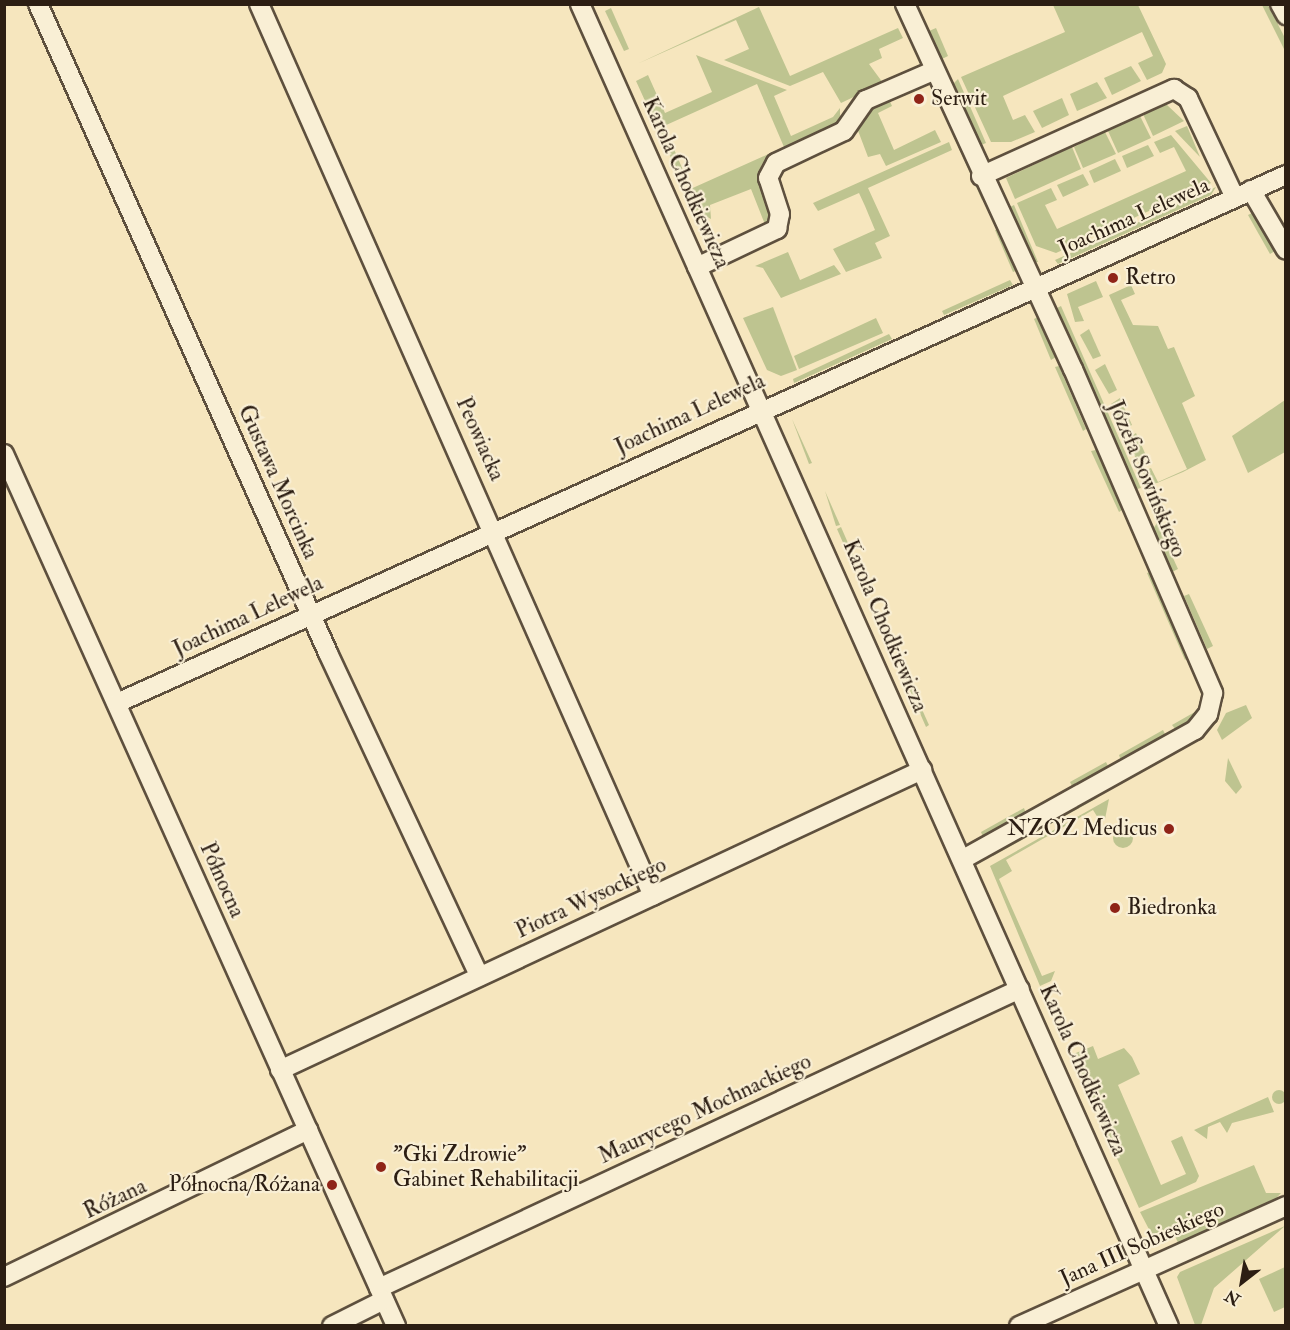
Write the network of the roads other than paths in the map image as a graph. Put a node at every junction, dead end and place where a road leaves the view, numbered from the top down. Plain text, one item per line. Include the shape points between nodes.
1 (38, 4) edge
2 (259, 4) edge
3 (580, 4) edge
4 (905, 4) edge
5 (1280, 4) edge
6 (1286, 15) edge
7 (933, 71) junction
8 (1286, 175) edge
9 (981, 176) junction
10 (1243, 194) junction
11 (1286, 250) edge
12 (697, 267) junction
13 (1036, 288) junction
14 (763, 406) junction
15 (4, 454) edge
16 (495, 530) junction
17 (310, 614) junction
18 (117, 703) junction
19 (922, 770) junction
20 (963, 859) junction
21 (653, 896) junction
22 (479, 976) junction
23 (1020, 989) junction
24 (280, 1070) junction
25 (308, 1130) junction
26 (1286, 1206) edge
27 (1147, 1267) junction
28 (4, 1277) edge
29 (382, 1294) junction
30 (332, 1326) edge
31 (396, 1326) edge
32 (1019, 1326) edge
33 (1169, 1326) edge

1 - 17 street, Gustawa Morcinka
2 - 16 street, Peowiacka
3 - 12 street, Karola Chodkiewicza
4 - 7 street, Józefa Sowińskiego
5 - 6 street
7 - 9 street, Józefa Sowińskiego
7 - 12 street via 866,100 844,131 776,163 768,183 780,214 777,229
8 - 10 street, Joachima Lelewela
9 - 10 street via 1174,89 1188,98
9 - 13 street, Józefa Sowińskiego
10 - 11 street
10 - 13 street, Joachima Lelewela
12 - 14 street, Karola Chodkiewicza
13 - 14 street, Joachima Lelewela
13 - 20 street, Józefa Sowińskiego via 1213,699 1192,732
14 - 16 street, Joachima Lelewela
14 - 19 street, Karola Chodkiewicza
15 - 18 street, Północna
16 - 17 street, Joachima Lelewela
16 - 21 street, Peowiacka
17 - 18 street, Joachima Lelewela
17 - 22 street, Gustawa Morcinka
18 - 24 street, Północna
19 - 20 street, Karola Chodkiewicza
19 - 21 street, Piotra Wysockiego
20 - 23 street, Karola Chodkiewicza
21 - 22 street, Piotra Wysockiego
22 - 24 street, Piotra Wysockiego
23 - 27 street, Karola Chodkiewicza
23 - 29 street, Maurycego Mochnackiego
24 - 25 street, Północna
25 - 28 street, Różana
25 - 29 street, Północna
26 - 27 street, Jana III Sobieskiego
27 - 32 street, Jana III Sobieskiego
27 - 33 street, Karola Chodkiewicza
29 - 30 street, Maurycego Mochnackiego
29 - 31 street, Północna

